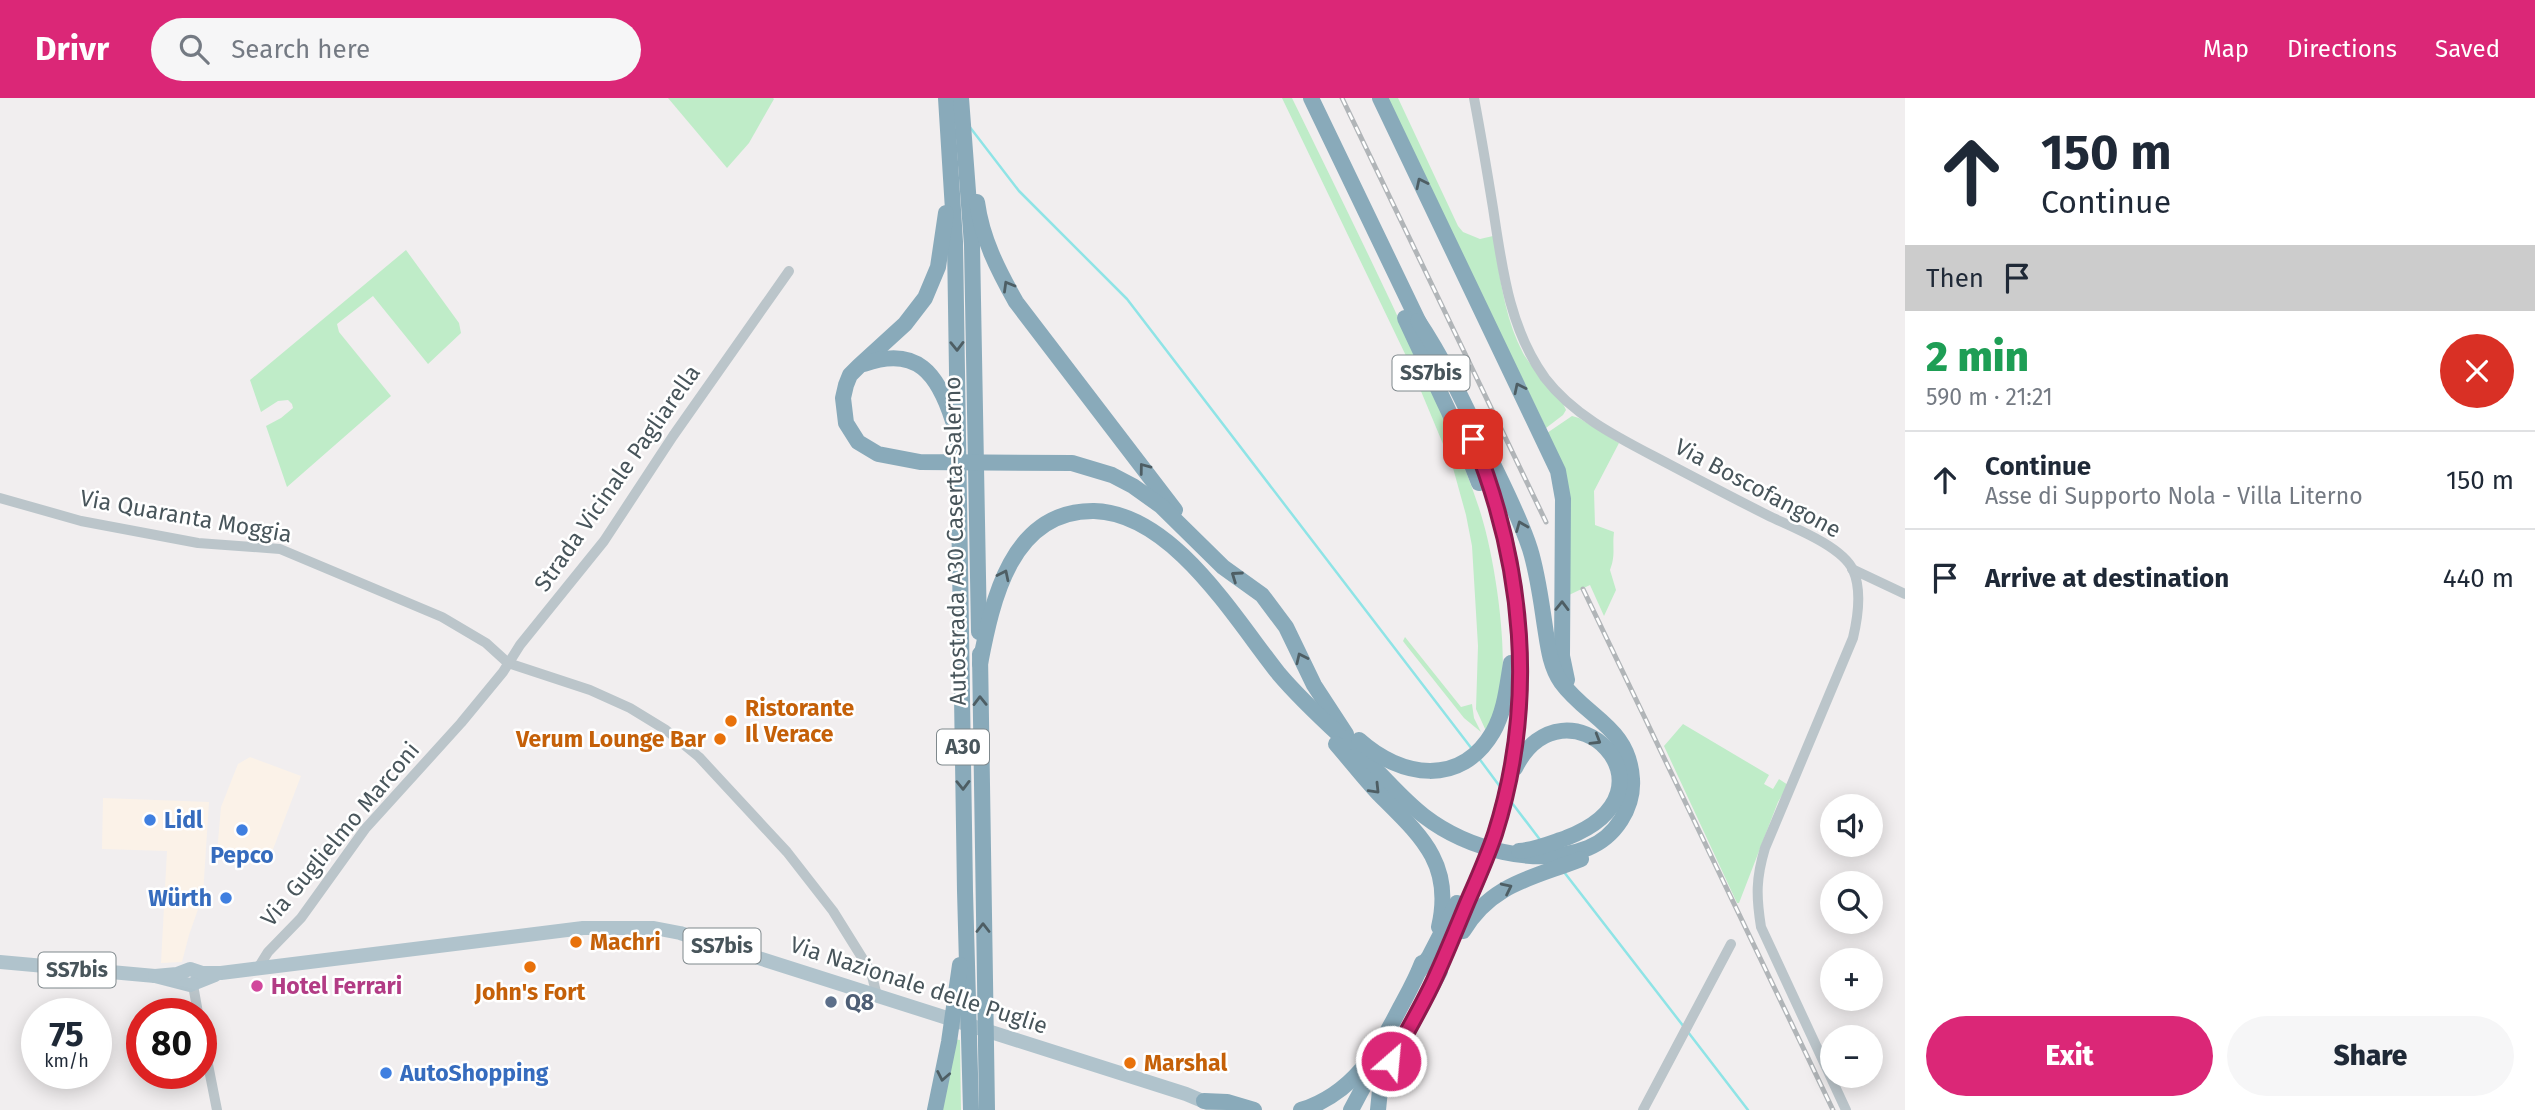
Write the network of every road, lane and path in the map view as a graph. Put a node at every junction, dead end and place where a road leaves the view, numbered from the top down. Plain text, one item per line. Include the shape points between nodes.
1 (1300, 98) edge
2 (1311, 98) edge
3 (1380, 98) edge
4 (1474, 98) edge
5 (966, 99) edge
6 (946, 102) edge
7 (970, 158) junction
8 (951, 166) junction
9 (789, 271) dead end
10 (1418, 321) junction
11 (859, 366) junction
12 (958, 440) junction
13 (0, 498) edge
14 (1174, 520) junction
15 (1199, 543) junction
16 (1853, 569) junction
17 (1205, 578) junction
18 (1905, 594) edge
19 (508, 663) junction
20 (980, 664) junction
21 (1581, 703) junction
22 (1322, 713) junction
23 (1508, 746) junction
24 (1488, 851) junction
25 (1546, 858) junction
26 (1465, 908) junction
27 (1731, 944) dead end
28 (0, 962) edge
29 (258, 968) junction
30 (1419, 971) junction
31 (191, 978) junction
32 (1435, 978) junction
33 (877, 996) junction
34 (195, 998) edge
35 (970, 998) junction
36 (1386, 1035) junction
37 (977, 1063) junction
38 (1374, 1068) junction
39 (213, 1089) edge
40 (1204, 1101) junction
41 (217, 1110) edge
42 (935, 1110) edge
43 (971, 1110) edge
44 (987, 1110) edge
45 (1224, 1110) edge
46 (1254, 1110) edge
47 (1301, 1110) edge
48 (1351, 1110) edge
49 (1378, 1110) edge
50 (1643, 1110) edge
51 (1846, 1110) edge

1 - 23 highway, SS7bis via 1475,471 1493,528 1507,606 1511,663 1503,707
2 - 10 highway, SS7bis
21 -> 3 highway via 1568,682 1562,656 1563,499 1558,471
4 - 16 street, Via Boscofangone via 1514,319 1547,380 1581,414 1604,429 1834,550
5 - 7 highway
6 - 8 highway, Autostrada A30 Caserta-Salerno / A30
15 -> 7 highway via 1016,302 986,239
7 - 20 highway, Autostrada A30 Caserta-Salerno / A30
8 - 11 highway via 942,247 931,288 905,324
8 -> 12 highway, Autostrada A30 Caserta-Salerno / A30
9 - 19 street, Strada Vicinale Pagliarella via 604,541
21 -> 10 highway via 1553,666 1535,566 1522,527 1454,381
10 - 23 highway, SS7bis via 1484,466 1506,540 1521,645 1519,707
11 - 12 highway via 891,357 928,371 943,392
11 - 14 highway via 850,376 843,398 846,423 859,442 878,454 941,463 1072,463 1133,486
12 -> 35 highway, Autostrada A30 Caserta-Salerno / A30
13 - 19 street, Via Quaranta Moggia via 81,521 198,544 280,549 442,617 486,643
14 - 15 highway
14 - 17 highway
22 -> 15 highway via 1314,685 1273,608
16 - 18 street
16 - 51 street, Via Boscofangone via 1858,619 1853,638 1765,848 1756,899 1761,927
20 -> 17 highway via 991,608 1008,567 1028,538 1060,517 1096,511 1121,517 1154,531
17 - 22 highway via 1276,670
19 - 29 street, Via Guglielmo Marconi via 461,723 365,829 302,918
19 - 33 street via 629,708 699,757 787,852 833,911 871,972
35 -> 20 highway, Autostrada A30 Caserta-Salerno / A30
21 - 25 highway via 1624,747 1632,791 1622,819 1597,844 1583,854
22 - 23 highway via 1392,764 1423,772 1457,765 1477,751
22 - 24 highway via 1427,819
22 -> 30 highway via 1361,774 1423,839 1437,864 1442,913
23 - 24 highway, SS7bis via 1494,799
23 - 24 highway, SS7bis via 1509,780
23 -> 25 highway via 1526,749 1542,737 1579,732 1597,738 1609,749 1618,768 1612,807 1600,821
24 - 25 highway
24 - 26 highway, SS7bis
24 - 30 highway, SS7bis
32 -> 25 highway via 1483,903
26 - 32 highway, SS7bis
26 - 38 highway, SS7bis
27 - 50 street
28 - 31 main road, Via Nazionale delle Puglie / SS7bis
29 - 31 main road, Via Nazionale delle Puglie / SS7bis
29 - 33 main road, Via Nazionale delle Puglie / SS7bis via 583,928 654,928
30 - 36 highway, SS7bis
31 - 34 street
32 - 49 highway, SS7bis via 1385,1075
33 - 40 main road, Via Nazionale delle Puglie / SS7bis
35 - 37 highway, Autostrada A30 Caserta-Salerno / A30
35 -> 42 highway via 949,1042
36 - 38 highway, SS7bis
36 - 47 highway, SS7bis via 1348,1085
37 - 43 highway, Autostrada A30 Caserta-Salerno / A30
37 - 44 highway, Autostrada A30 Caserta-Salerno / A30
38 - 48 highway, SS7bis
39 - 41 street
40 - 45 main road, Via Nazionale delle Puglie / SS7bis
40 - 46 highway, SS7bis

